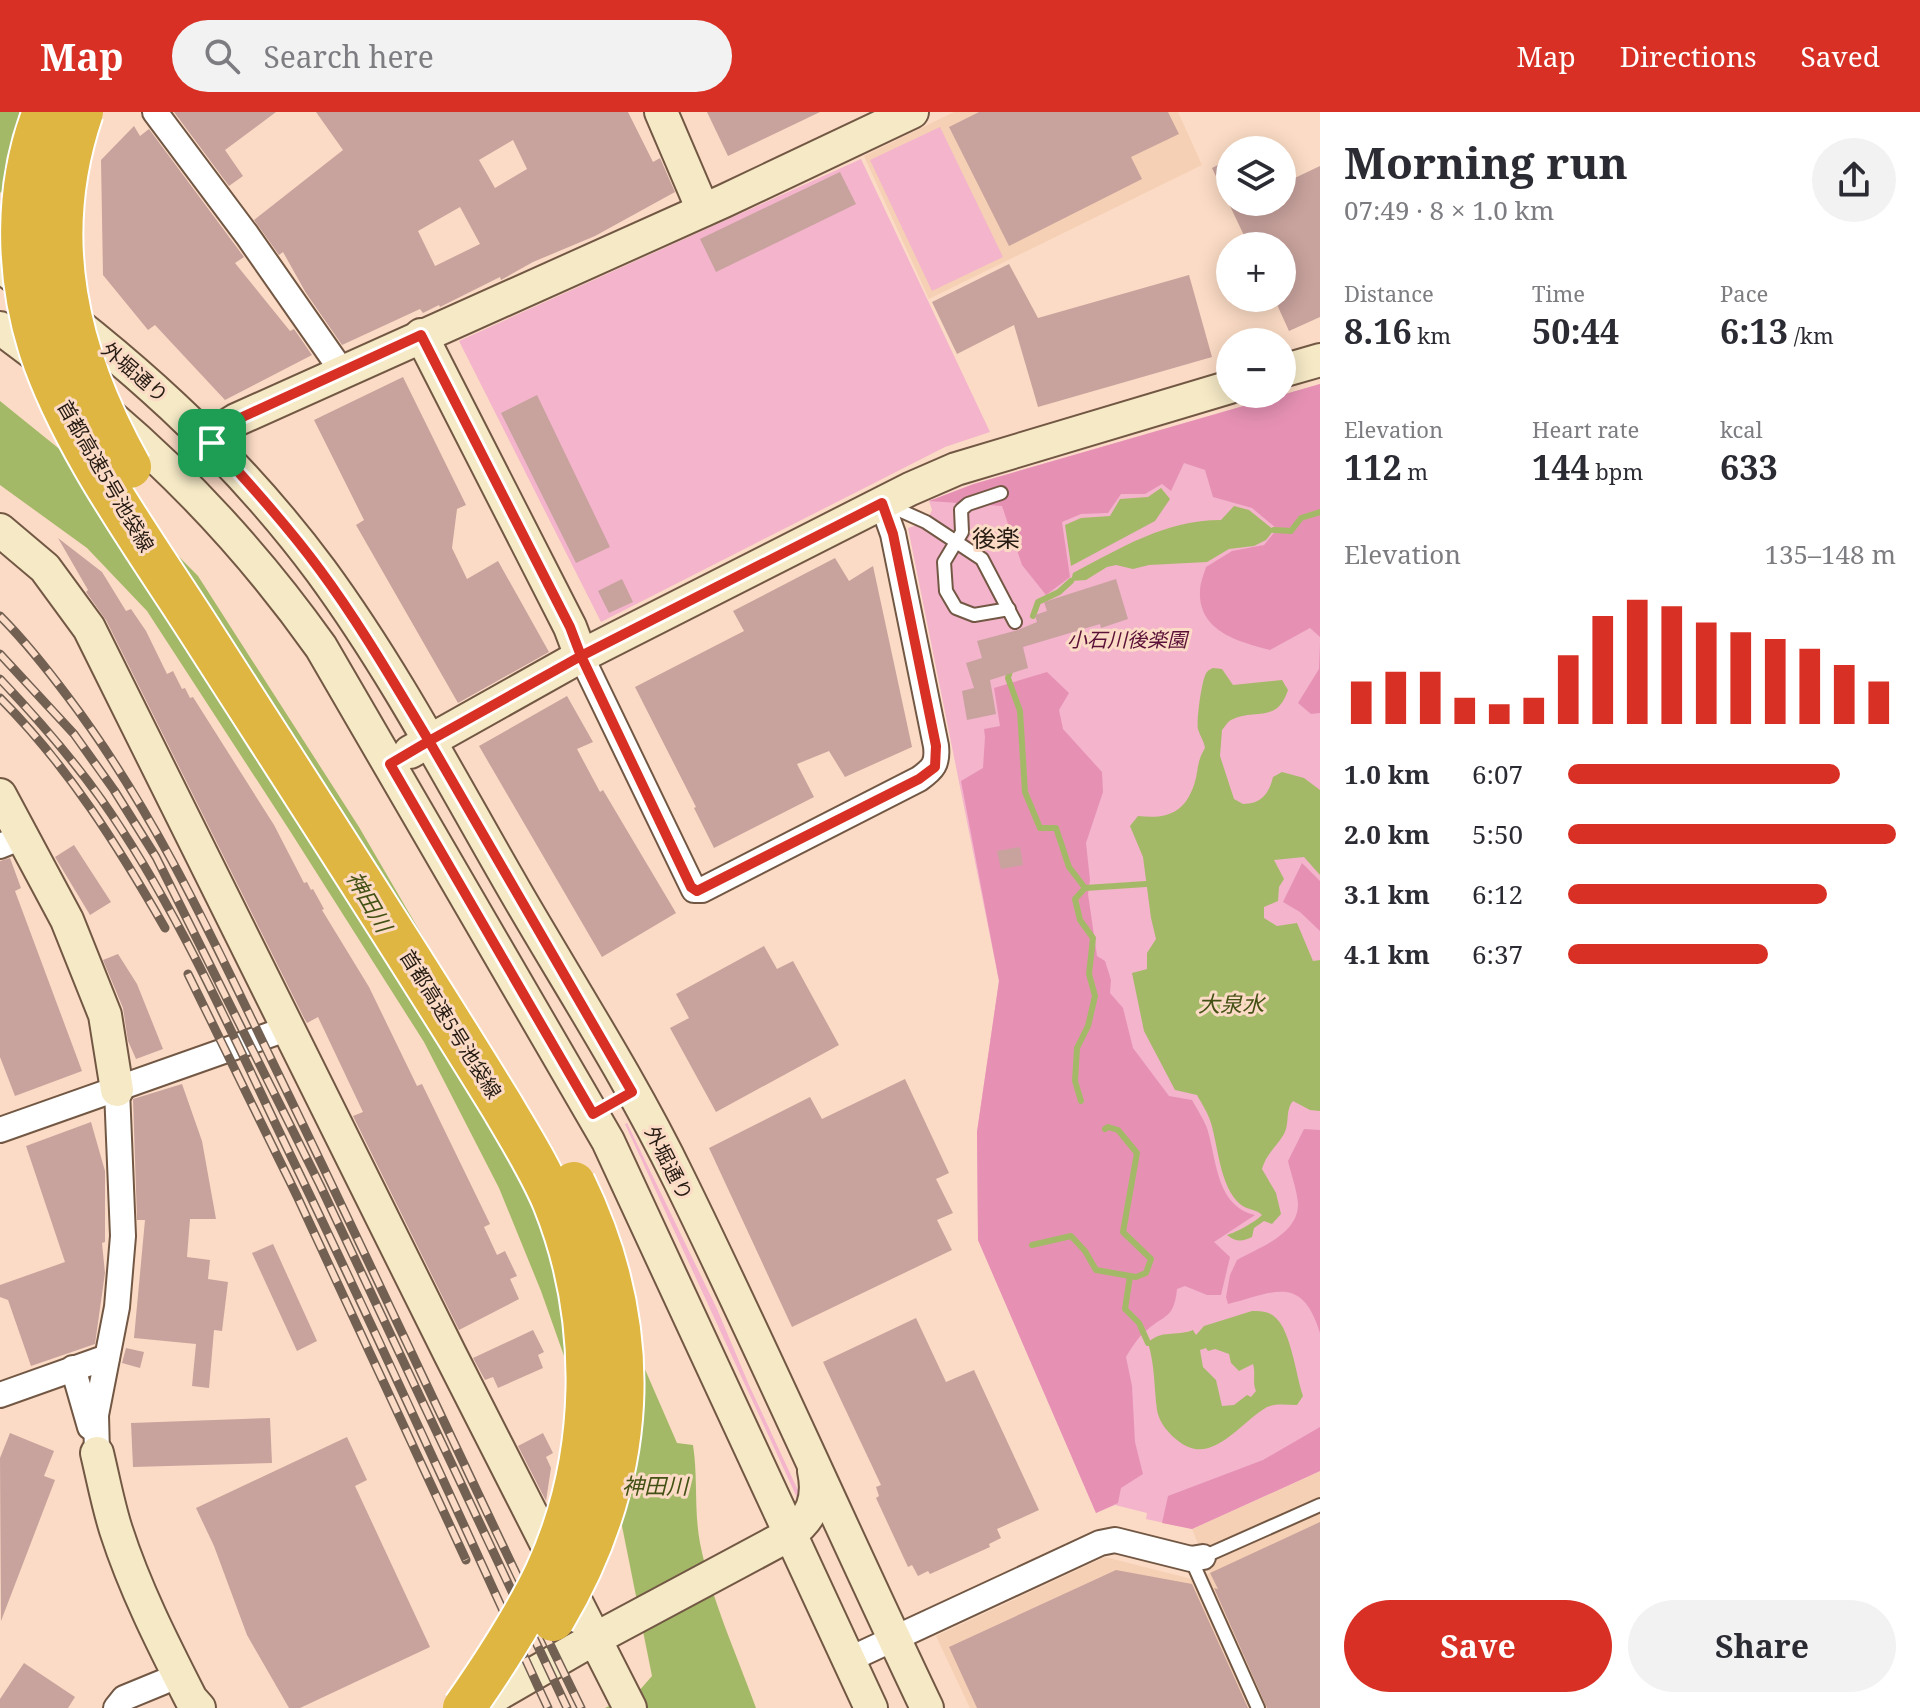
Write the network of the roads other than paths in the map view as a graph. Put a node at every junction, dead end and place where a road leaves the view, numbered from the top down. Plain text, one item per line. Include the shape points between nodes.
1 (44, 112) edge
2 (82, 112) edge
3 (155, 112) edge
4 (661, 112) edge
5 (912, 112) edge
6 (703, 210) junction
7 (0, 266) edge
8 (0, 328) edge
9 (421, 335) junction
10 (1320, 360) edge
11 (1296, 367) edge
12 (342, 371) junction
13 (1216, 391) edge
14 (212, 443) junction
15 (1001, 493) dead end
16 (882, 503) junction
17 (0, 530) edge
18 (957, 540) junction
19 (581, 656) junction
20 (429, 741) junction
21 (390, 764) junction
22 (0, 795) edge
23 (11, 841) edge
24 (289, 1028) junction
25 (117, 1090) junction
26 (632, 1092) junction
27 (593, 1114) junction
28 (0, 1130) edge
29 (107, 1357) junction
30 (73, 1368) junction
31 (0, 1395) edge
32 (97, 1453) junction
33 (813, 1468) junction
34 (1320, 1505) edge
35 (789, 1535) junction
36 (1197, 1558) junction
37 (893, 1638) junction
38 (594, 1640) junction
39 (848, 1660) junction
40 (163, 1682) dead end
41 (627, 1701) edge
42 (116, 1708) edge
43 (199, 1708) edge
44 (464, 1708) edge
45 (474, 1708) edge
46 (495, 1708) edge
47 (871, 1708) edge
48 (927, 1708) edge
49 (1258, 1708) edge

1 - 44 highway, 首都高速5号池袋線, bridge via 26,174 23,237 33,321 59,395 123,510 502,1106 547,1186 570,1251 587,1359 584,1439 573,1491 534,1596
2 - 46 highway, 首都高速5号池袋線, bridge via 68,160 61,261 73,336 103,416 161,521 546,1132 589,1216 613,1289 623,1386 605,1500 560,1607
3 - 12 street
4 - 6 street
5 - 6 street
6 - 9 street
7 - 14 street, 外堀通り via 133,368
8 - 21 street via 190,488 295,611
9 - 12 street
9 - 19 street
10 - 11 street
12 - 14 street via 228,425
13 - 16 street via 956,469
14 - 20 street, 外堀通り via 319,569
15 - 18 lane via 961,510
16 - 18 lane
16 - 19 street
16 - 19 street via 893,534 935,767 702,890 694,890
17 - 24 street via 45,568 89,628
18 - 18 lane via 982,559 1012,616 974,615 956,608 946,591 944,562
19 - 20 street
20 - 21 street
20 - 26 street, 外堀通り
21 - 27 street
22 - 23 street
23 - 25 street via 67,920 105,1015
24 - 25 street
24 - 38 street
25 - 28 street
25 - 29 street via 123,1236
26 - 27 street
26 - 33 street, 外堀通り via 677,1176
27 - 35 street
29 - 30 street
29 - 32 street via 96,1415
30 - 31 street
30 - 32 street
32 - 43 street via 130,1568
33 - 35 street via 814,1508
33 - 37 street, 外堀通り
34 - 36 lane
35 - 38 street
35 - 39 street
36 - 37 street via 1115,1540 1100,1543
36 - 49 lane
37 - 39 street
37 - 48 street, 外堀通り
38 - 41 street
38 - 45 street
39 - 47 street
40 - 42 street via 124,1698

